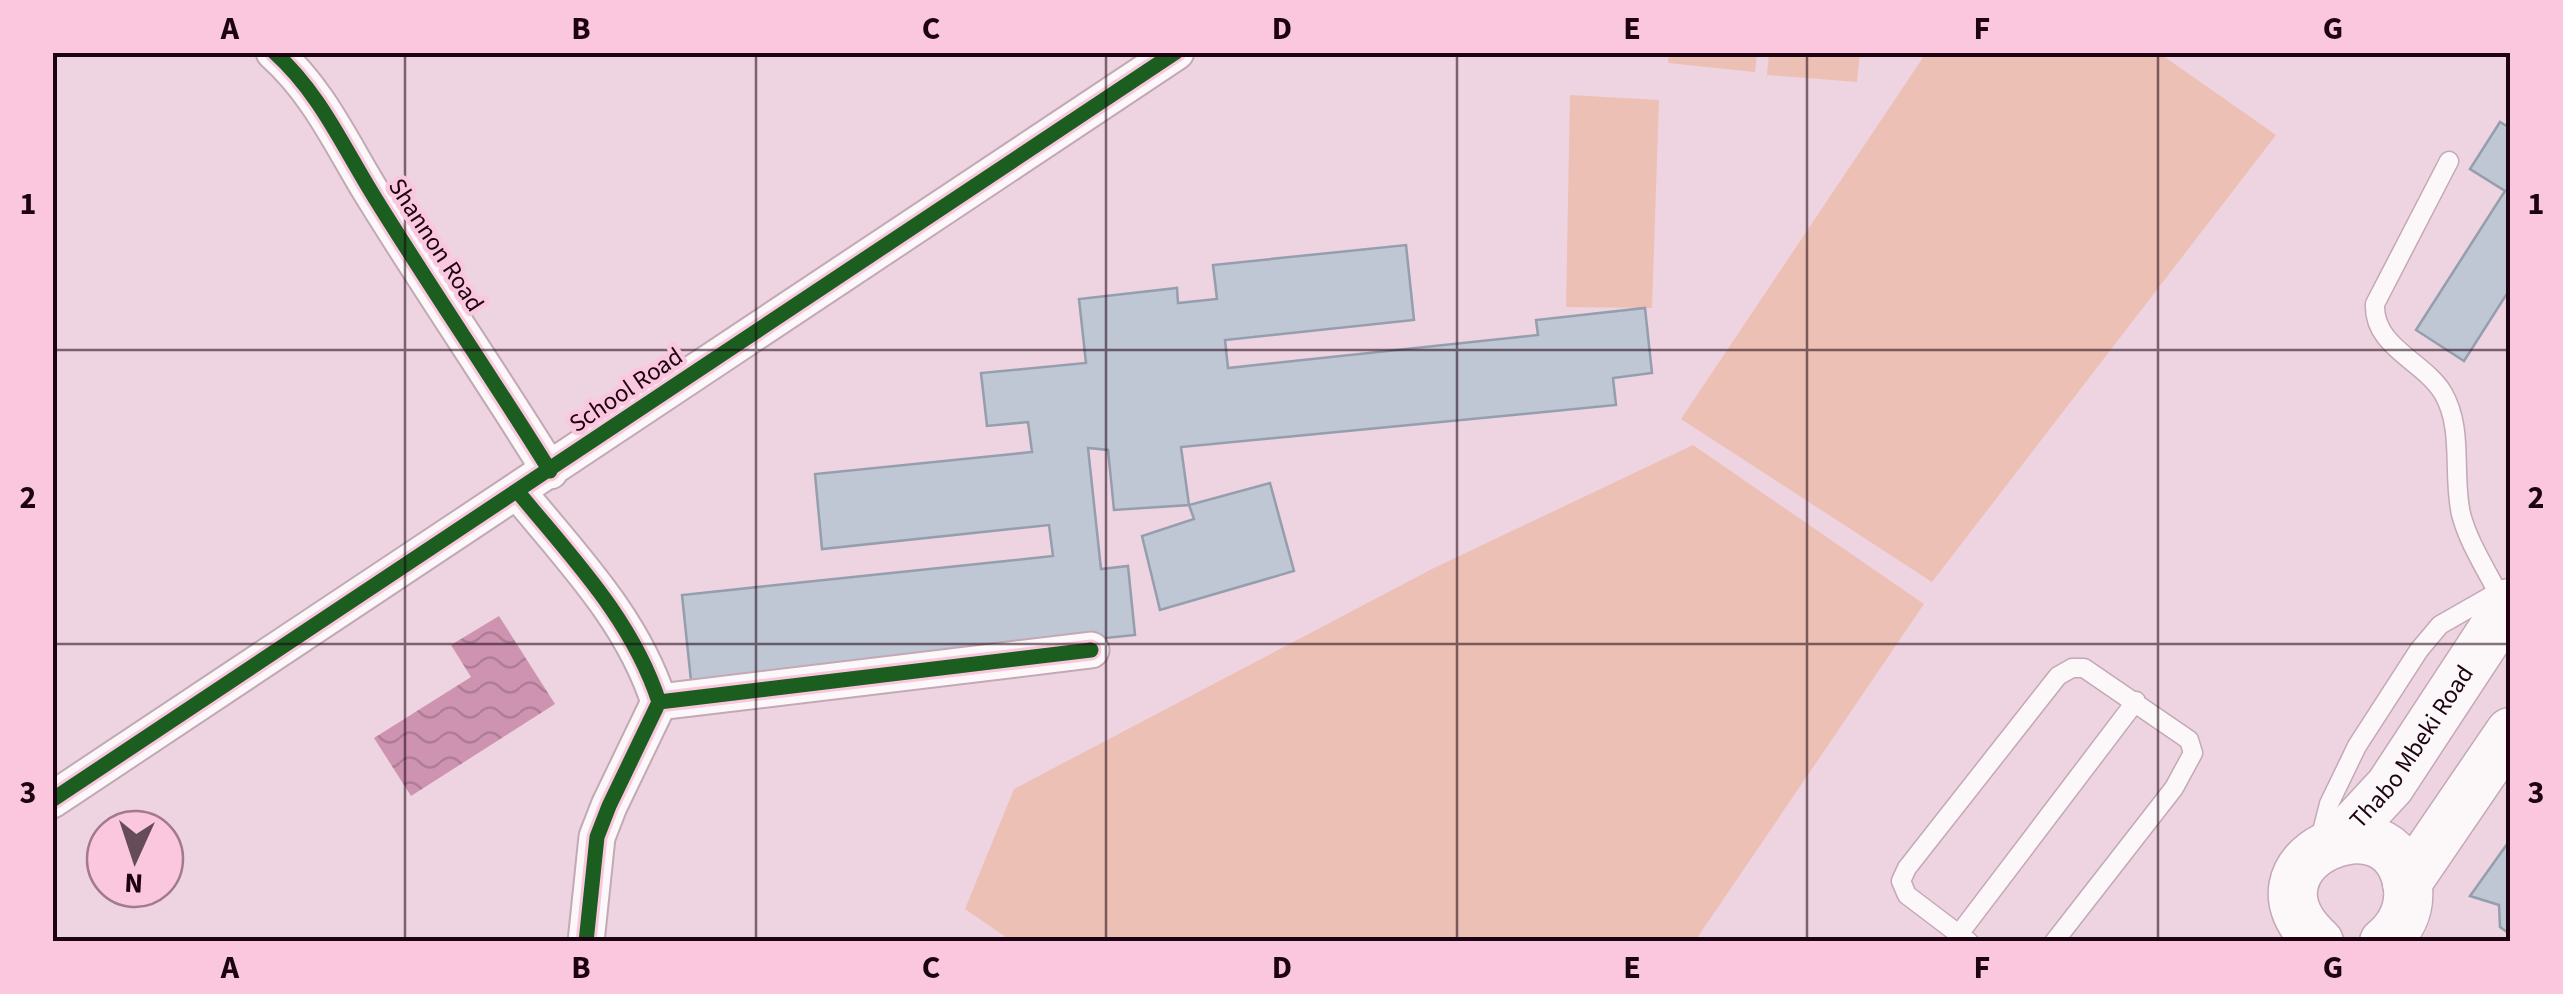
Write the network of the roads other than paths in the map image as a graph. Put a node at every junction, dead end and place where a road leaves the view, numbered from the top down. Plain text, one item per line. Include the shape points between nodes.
1 (274, 52) edge
2 (1176, 52) edge
3 (2449, 161) dead end
4 (550, 471) junction
5 (518, 492) junction
6 (2506, 593) edge
7 (1091, 650) dead end
8 (660, 702) junction
9 (2136, 702) junction
10 (2510, 732) edge
11 (52, 800) edge
12 (2329, 844) junction
13 (2407, 883) junction
14 (2296, 929) edge
15 (1964, 938) edge
16 (586, 942) edge
17 (2054, 942) edge
18 (2384, 942) edge

1 - 4 street, Shannon Road via 334,126
2 - 4 street, School Road
3 - 6 lane via 2375,304 2374,320 2442,391 2454,419 2462,516
4 - 5 street, School Road
5 - 8 street via 615,611
5 - 11 street, School Road
6 - 12 main road, Thabo Mbeki Road via 2390,786
7 - 8 street
8 - 16 street via 597,837
9 - 15 lane
9 - 15 lane via 2084,668 2058,676 1907,868 1901,882 1907,896
9 - 17 lane via 2189,740 2193,753 2174,788
10 - 13 main road
12 - 13 main road via 2375,843 2401,866
12 - 14 main road, Thabo Mbeki Road via 2299,872
13 - 18 main road via 2403,920

